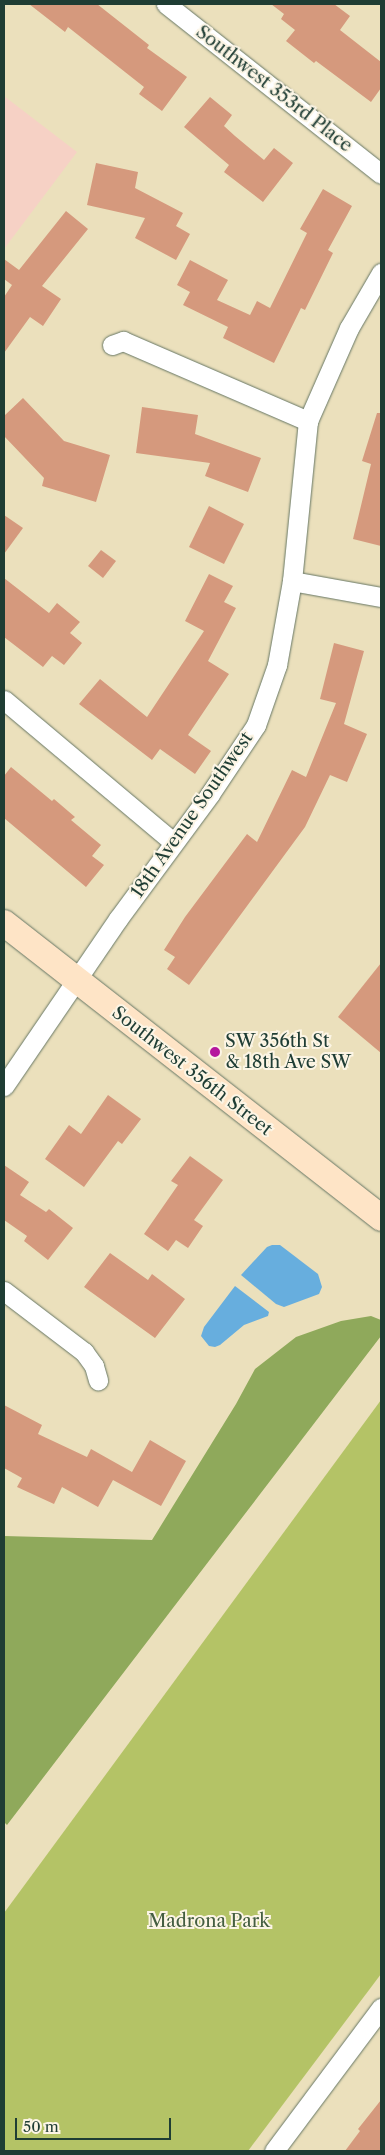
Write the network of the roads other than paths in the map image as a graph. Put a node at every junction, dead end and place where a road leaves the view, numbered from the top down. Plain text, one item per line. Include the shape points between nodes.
1 (166, 4) edge
2 (381, 174) edge
3 (381, 273) edge
4 (112, 345) dead end
5 (308, 421) junction
6 (292, 581) junction
7 (381, 596) edge
8 (4, 700) edge
9 (172, 842) junction
10 (4, 923) edge
11 (76, 980) junction
12 (4, 1086) edge
13 (381, 1218) edge
14 (4, 1291) edge
15 (98, 1380) dead end
16 (381, 2008) edge
17 (274, 2151) edge

1 - 2 street, Southwest 353rd Place
3 - 5 street, 18th Avenue Southwest via 350,328
4 - 5 street via 123,341
5 - 6 street, 18th Avenue Southwest
6 - 7 street
6 - 9 street, 18th Avenue Southwest via 277,665 256,725 210,794
8 - 9 street
9 - 11 street, 18th Avenue Southwest
10 - 11 main road, Southwest 356th Street
11 - 12 street, 18th Avenue Southwest
11 - 13 main road, Southwest 356th Street
14 - 15 street via 84,1352 94,1366
16 - 17 street

